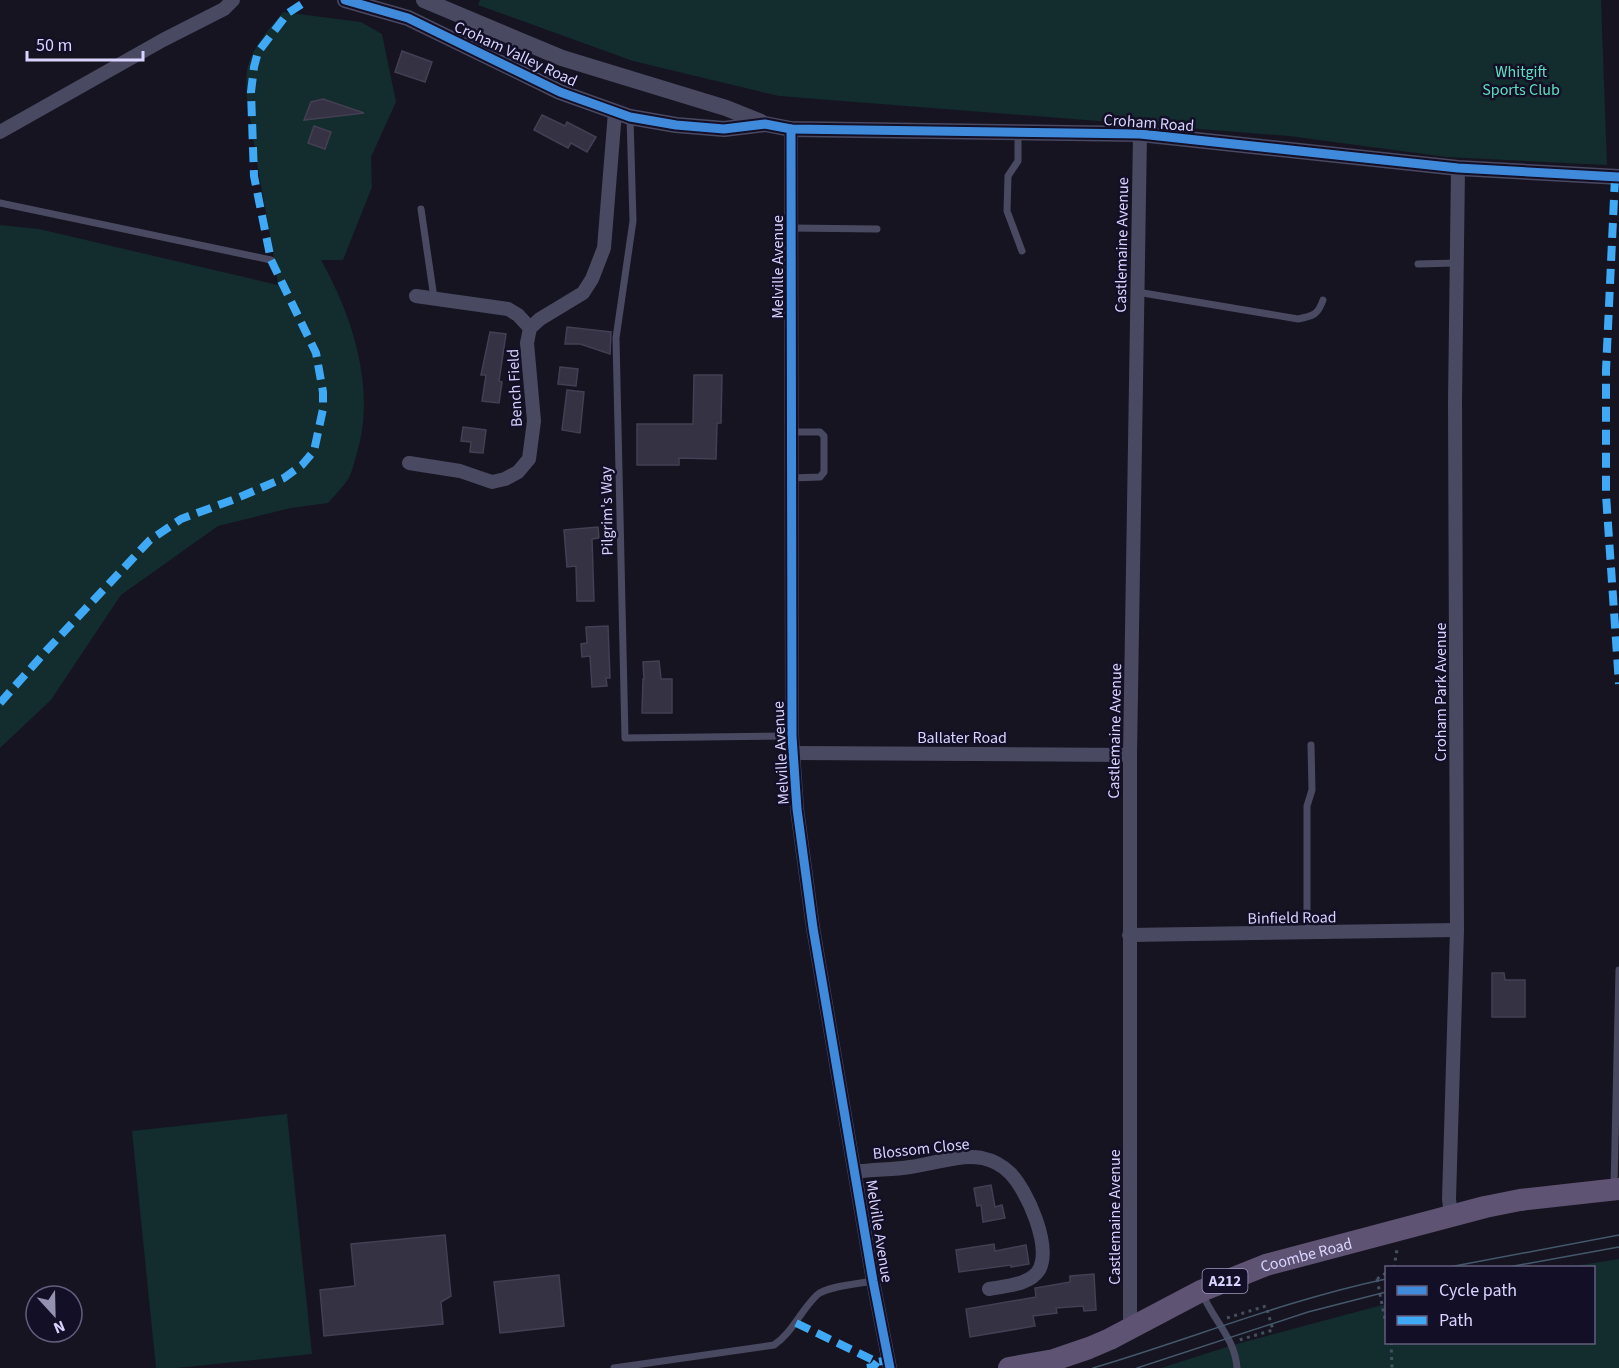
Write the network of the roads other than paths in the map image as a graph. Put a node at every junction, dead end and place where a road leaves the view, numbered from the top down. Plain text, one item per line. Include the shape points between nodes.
1 (233, 0) edge
2 (345, 0) edge
3 (424, 0) edge
4 (368, 2) edge
5 (622, 114) junction
6 (765, 124) junction
7 (676, 125) joint
8 (791, 129) junction
9 (0, 132) edge
10 (1018, 132) junction
11 (1140, 134) junction
12 (1458, 168) junction
13 (1619, 177) edge
14 (0, 203) edge
15 (421, 209) dead end
16 (792, 228) junction
17 (877, 229) dead end
18 (1022, 251) dead end
19 (271, 260) dead end
20 (1457, 263) junction
21 (1418, 264) dead end
22 (1137, 292) junction
23 (416, 296) dead end
24 (434, 298) junction
25 (1323, 300) dead end
26 (530, 328) junction
27 (792, 432) junction
28 (409, 463) dead end
29 (792, 478) junction
30 (792, 736) junction
31 (1311, 745) dead end
32 (794, 753) junction
33 (1130, 755) junction
34 (1457, 930) junction
35 (1307, 933) junction
36 (1129, 935) junction
37 (1619, 970) edge
38 (1618, 1059) edge
39 (855, 1172) junction
40 (1616, 1189) edge
41 (1451, 1216) junction
42 (873, 1281) junction
43 (989, 1289) dead end
44 (1201, 1291) junction
45 (1132, 1328) junction
46 (614, 1368) edge
47 (890, 1368) edge
48 (1009, 1368) edge
49 (1238, 1368) edge

1 - 9 street via 224,9
2 - 4 street, Croham Valley Road
3 - 6 street, Croham Valley Road via 562,58 726,108
4 - 5 street, Croham Valley Road via 560,92
5 - 7 street, Croham Valley Road
5 - 26 street, Bench Field via 604,248 595,272 584,293
5 - 30 lane, Pilgrim's Way via 633,220 616,338 625,738
6 - 7 street, Croham Road via 724,129
6 - 8 street, Croham Road
8 - 10 street, Croham Road
8 - 16 street, Melville Avenue
10 - 11 street, Croham Road
10 - 18 lane via 1018,160 1008,176 1007,210
11 - 12 street, Croham Road
11 - 22 street, Castlemaine Avenue
12 - 13 street, Croham Road
12 - 20 street, Croham Park Avenue
14 - 19 lane
15 - 24 lane
16 - 17 lane
16 - 27 street, Melville Avenue
20 - 21 lane
20 - 34 street, Croham Park Avenue
22 - 25 lane via 1298,319 1320,310
22 - 33 street, Castlemaine Avenue
23 - 24 street, Bench Field
24 - 26 street, Bench Field via 508,309
26 - 28 street, Bench Field via 527,343 534,421 530,459 518,472 492,482 460,471
27 - 29 street, Melville Avenue
27 - 29 lane via 824,436 824,472 820,477
29 - 30 street, Melville Avenue
30 - 32 street, Melville Avenue
31 - 35 lane
32 - 33 street, Ballater Road
32 - 39 street, Melville Avenue via 797,809 813,928
33 - 36 street, Castlemaine Avenue
34 - 35 street, Binfield Road
34 - 41 street, Croham Park Avenue
35 - 36 street, Binfield Road
36 - 45 street, Castlemaine Avenue
37 - 38 lane
38 - 40 lane
39 - 42 street, Melville Avenue
39 - 43 street, Blossom Close via 959,1158 982,1158 1009,1172 1042,1212 1042,1257 1039,1270 1030,1278
40 - 41 main road, Coombe Road / A212 via 1520,1200
41 - 44 main road, Coombe Road / A212 via 1266,1265
42 - 46 lane via 818,1294 785,1338 774,1345
42 - 47 street, Melville Avenue
44 - 45 main road, Coombe Road / A212
44 - 49 lane via 1232,1342
45 - 48 main road, Coombe Road / A212 via 1072,1354

